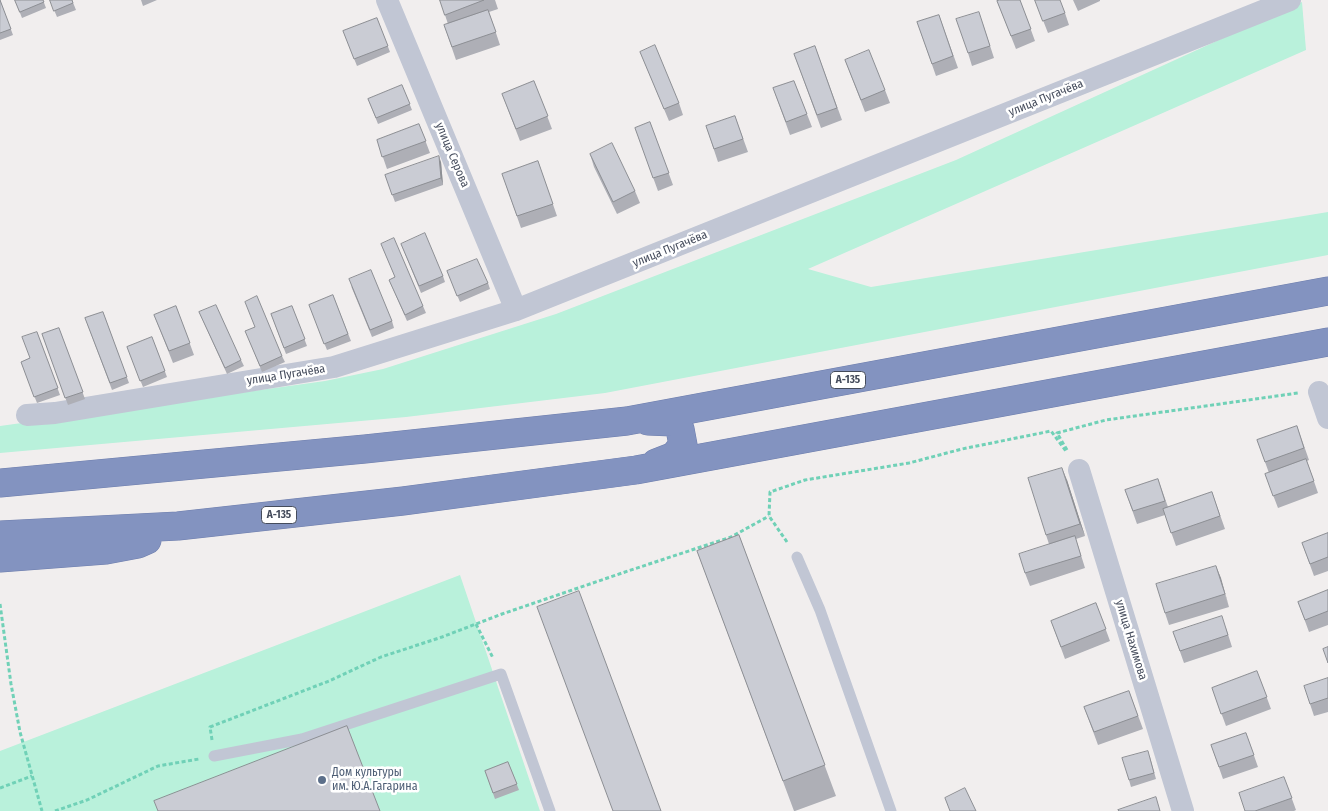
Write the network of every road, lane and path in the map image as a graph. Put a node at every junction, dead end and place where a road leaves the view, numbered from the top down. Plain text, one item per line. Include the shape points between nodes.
1 (387, 0) edge
2 (1290, 0) edge
3 (1328, 291) edge
4 (516, 310) junction
5 (1328, 342) edge
6 (1319, 392) joint
7 (27, 415) dead end
8 (1328, 418) edge
9 (627, 421) junction
10 (1052, 431) junction
11 (1057, 433) junction
12 (0, 468) edge
13 (636, 470) junction
14 (1079, 470) junction
15 (118, 473) junction
16 (0, 483) edge
17 (769, 516) junction
18 (178, 526) junction
19 (0, 536) edge
20 (796, 557) joint
21 (0, 558) edge
22 (0, 604) edge
23 (476, 624) junction
24 (501, 674) junction
25 (214, 756) junction
26 (32, 776) junction
27 (0, 788) edge
28 (42, 811) edge
29 (55, 811) edge
30 (550, 811) edge
31 (891, 811) edge
32 (1183, 811) edge

1 - 4 street, улица Серова
2 - 4 street, улица Пугачёва
3 - 9 highway, А-135
4 - 7 street, улица Пугачёва via 334,367
5 - 13 highway, А-135
6 - 8 street
6 - 11 path via 1106,420
9 - 13 highway via 672,422 680,429 683,445 674,456
9 - 15 highway, А-135
10 - 11 path
10 - 14 path
10 - 17 path via 909,463 805,480 770,492
11 - 14 path
12 - 15 highway via 78,466
13 - 18 highway, А-135
14 - 32 street, улица Нахимова
15 - 16 highway, А-135
17 - 20 path
17 - 23 path via 731,537
18 - 19 highway, А-135
18 - 21 highway via 138,544 106,550
20 - 31 lane via 820,610
22 - 26 path via 11,684
23 - 24 path
23 - 25 path via 381,657 329,681 210,727
24 - 25 lane via 302,739
24 - 30 lane
25 - 29 path via 158,766 87,800
26 - 27 path
26 - 28 path

